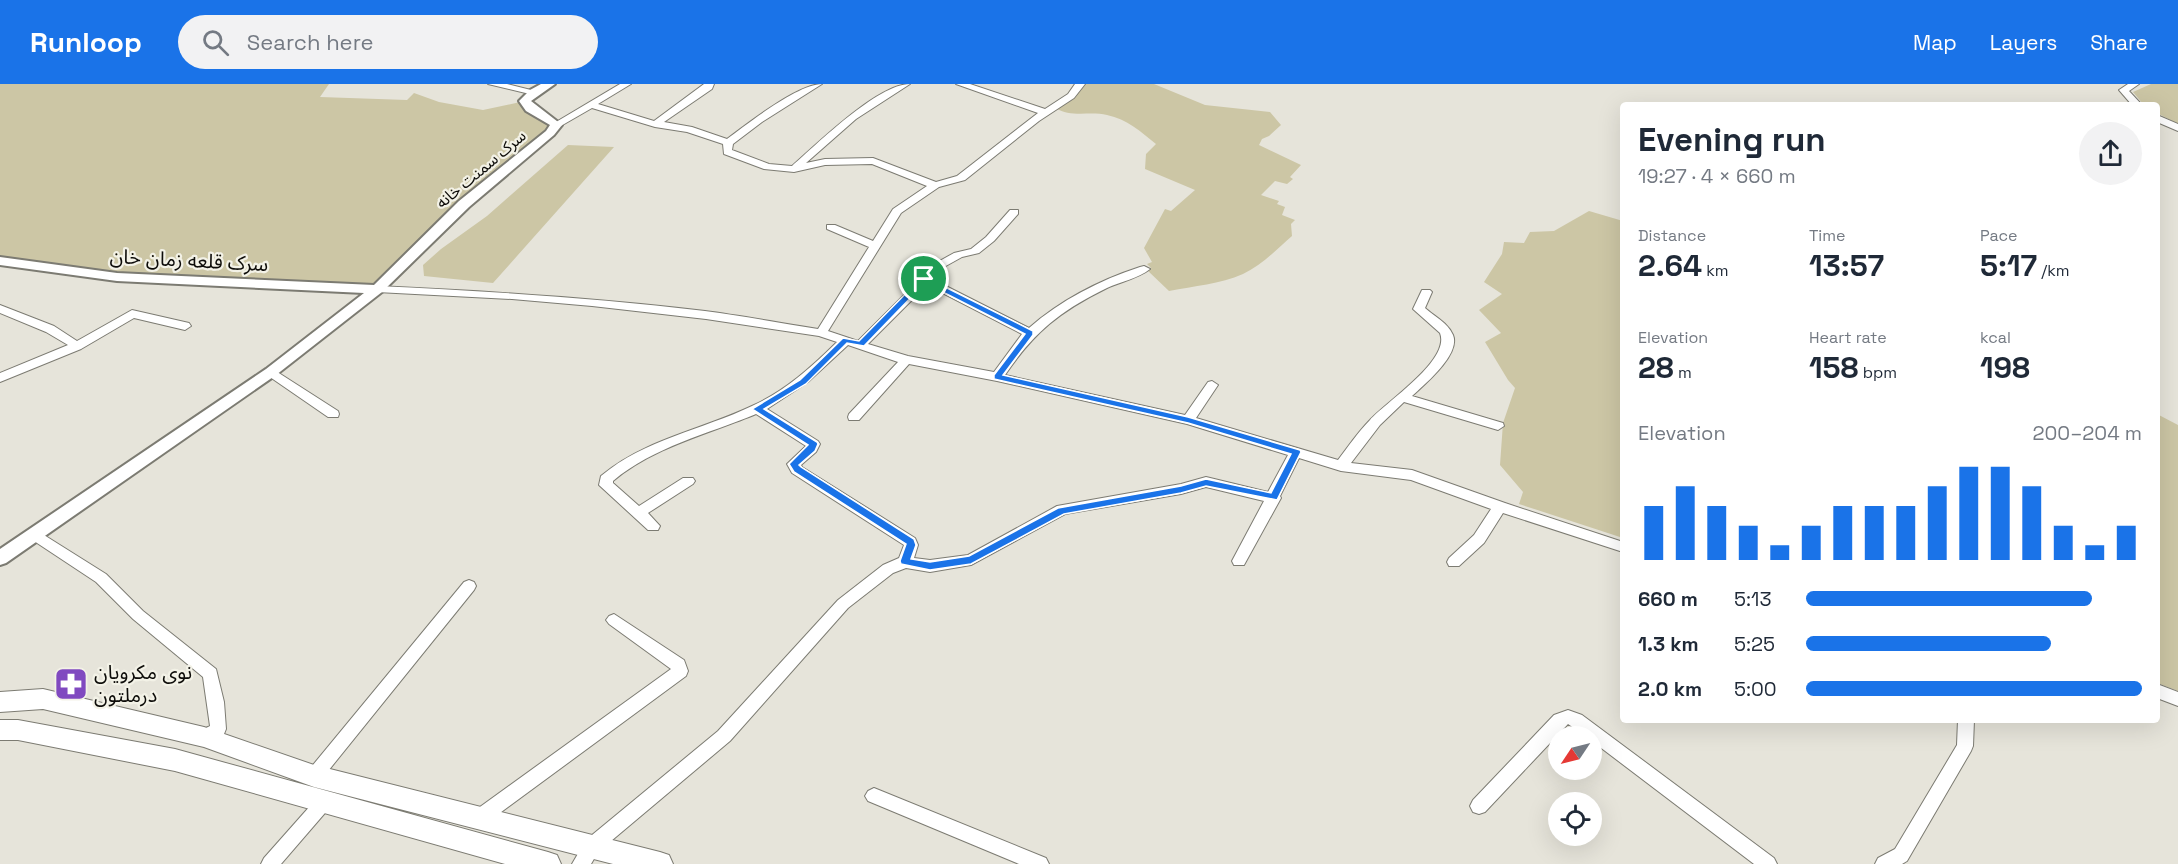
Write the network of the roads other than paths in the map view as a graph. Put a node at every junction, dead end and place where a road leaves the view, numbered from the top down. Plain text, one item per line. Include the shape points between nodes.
1 (493, 84) edge
2 (549, 84) edge
3 (627, 84) edge
4 (709, 84) edge
5 (817, 84) edge
6 (905, 84) edge
7 (961, 84) edge
8 (1080, 84) edge
9 (2134, 84) edge
10 (534, 92) junction
11 (2134, 102) edge
12 (591, 105) junction
13 (1047, 113) junction
14 (2160, 119) edge
15 (655, 124) junction
16 (556, 125) junction
17 (2178, 128) edge
18 (728, 143) junction
19 (794, 169) junction
20 (935, 185) junction
21 (1014, 212) dead end
22 (831, 227) dead end
23 (876, 246) junction
24 (0, 261) edge
25 (1144, 268) dead end
26 (924, 279) junction
27 (377, 289) junction
28 (1426, 292) dead end
29 (0, 309) edge
30 (185, 326) dead end
31 (821, 333) junction
32 (1030, 333) junction
33 (846, 340) junction
34 (861, 344) junction
35 (77, 346) junction
36 (906, 360) junction
37 (271, 372) junction
38 (997, 377) junction
39 (0, 378) edge
40 (1212, 385) dead end
41 (1401, 397) junction
42 (757, 409) junction
43 (333, 414) dead end
44 (854, 417) dead end
45 (1188, 420) junction
46 (1498, 426) dead end
47 (1296, 452) junction
48 (1341, 466) junction
49 (688, 481) dead end
50 (1274, 498) junction
51 (1500, 507) junction
52 (639, 512) junction
53 (653, 526) dead end
54 (36, 535) junction
55 (1620, 546) edge
56 (0, 558) edge
57 (905, 561) junction
58 (1239, 561) dead end
59 (1454, 562) dead end
60 (469, 586) dead end
61 (614, 620) dead end
62 (2160, 692) edge
63 (2178, 699) edge
64 (0, 702) edge
65 (1966, 723) edge
66 (0, 730) edge
67 (204, 737) junction
68 (314, 776) junction
69 (874, 796) dead end
70 (325, 801) junction
71 (1479, 806) dead end
72 (479, 818) junction
73 (586, 855) edge
74 (270, 864) edge
75 (548, 864) edge
76 (660, 864) edge
77 (1040, 864) edge
78 (1768, 864) edge
79 (1884, 864) edge

1 - 10 street
2 - 10 street
3 - 12 street
4 - 15 street
5 - 18 street
6 - 19 street via 852,117
7 - 13 street
8 - 13 street via 1071,96
9 - 11 street via 2124,90
10 - 16 street, سرک سمنت خانه via 526,105
12 - 15 street
12 - 16 street
13 - 20 street via 961,178
14 - 17 street
15 - 18 street via 689,129
16 - 27 street, سرک سمنت خانه via 464,204
18 - 19 street via 727,152 768,167
19 - 20 street via 825,162 873,161
20 - 23 street via 897,211
21 - 26 street via 975,251 958,255
22 - 23 street
23 - 31 street
24 - 27 street, سرک قلعه زمان خان via 117,277
25 - 32 street via 1050,316
26 - 32 street
26 - 34 street
27 - 31 street via 592,303
27 - 37 street, سرک سمنت خانه
28 - 41 street via 1419,309 1443,329 1449,339 1448,348 1432,372
29 - 35 street via 50,329
30 - 35 street via 132,314
31 - 33 street
32 - 38 street
33 - 34 street
33 - 42 street via 803,382
34 - 36 street
35 - 39 street
36 - 38 street
36 - 44 street
37 - 43 street
37 - 54 street, سرک سمنت خانه
38 - 45 street
40 - 45 street
41 - 46 street
41 - 48 street via 1375,422
42 - 52 street via 650,452 611,474 606,485
42 - 57 street via 813,444 794,464 797,470 910,542
45 - 47 street
47 - 48 street
47 - 50 street
48 - 51 street via 1412,475
49 - 52 street
50 - 57 street via 1206,482 1062,510 971,560 930,566
50 - 58 street
51 - 55 street
51 - 59 street via 1479,539
52 - 53 street
54 - 56 street, سرک سمنت خانه
54 - 67 street via 101,578 138,615 210,674 218,729
57 - 73 street via 888,569 843,604 724,736
60 - 68 street
61 - 72 street via 678,665 680,671
62 - 63 street
64 - 67 main road via 43,699
65 - 79 street via 1965,746 1900,855
66 - 70 main road via 18,730 175,760
67 - 68 main road
68 - 72 main road
69 - 77 street
70 - 74 street
70 - 75 main road
71 - 78 street via 1560,720 1568,717
72 - 73 main road
73 - 76 main road

